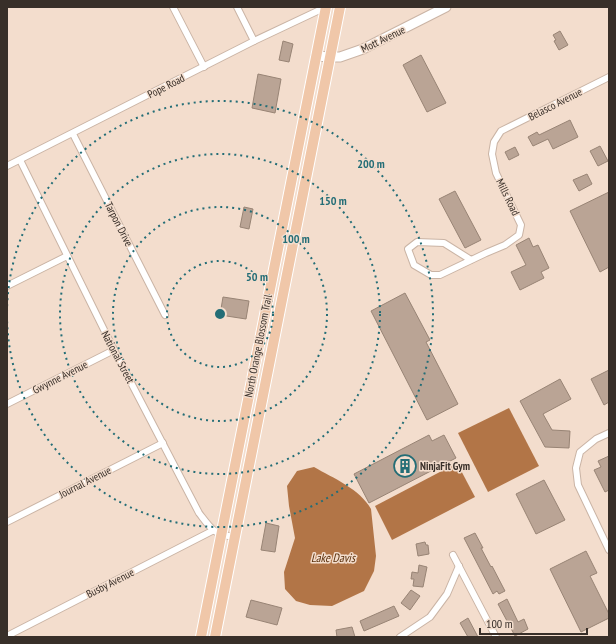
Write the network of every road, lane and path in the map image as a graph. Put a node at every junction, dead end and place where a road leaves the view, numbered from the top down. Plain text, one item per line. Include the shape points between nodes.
1 (173, 7) edge
2 (236, 7) edge
3 (326, 7) edge
4 (340, 7) edge
5 (446, 7) edge
6 (254, 41) junction
7 (316, 56) junction
8 (330, 57) junction
9 (204, 67) junction
10 (609, 76) edge
11 (501, 131) joint
12 (73, 134) junction
13 (20, 160) junction
14 (7, 166) edge
15 (67, 256) junction
16 (471, 260) junction
17 (7, 286) edge
18 (268, 298) junction
19 (281, 304) junction
20 (165, 314) dead end
21 (114, 350) junction
22 (7, 404) edge
23 (609, 433) edge
24 (162, 443) junction
25 (7, 522) edge
26 (217, 533) junction
27 (234, 537) junction
28 (609, 550) edge
29 (453, 554) dead end
30 (459, 566) junction
31 (7, 636) edge
32 (201, 637) edge
33 (215, 637) edge
34 (400, 637) edge
35 (496, 637) edge

1 - 9 street
2 - 6 street
3 - 6 street, Pope Road
3 - 7 main road, North Orange Blossom Trail
4 - 8 main road, North Orange Blossom Trail
5 - 8 street, Mott Avenue via 363,50 340,57
6 - 9 street, Pope Road
7 - 8 street, Mott Avenue
7 - 18 main road, North Orange Blossom Trail
8 - 19 main road, North Orange Blossom Trail
9 - 12 street, Pope Road
10 - 11 street, Belasco Avenue
11 - 16 street, Mills Road via 494,142 492,154 496,173 521,225 519,235 505,245
12 - 13 street, Pope Road
12 - 20 street, Tarpon Drive
13 - 14 street, Pope Road
13 - 15 street, National Street
15 - 17 street
15 - 21 street, National Street
16 - 16 street, Mills Road via 440,275 430,275 414,265 408,249 417,242 444,244
18 - 19 street
18 - 26 main road, North Orange Blossom Trail
19 - 27 main road, North Orange Blossom Trail
21 - 22 street, Gwynne Avenue
21 - 24 street, National Street
23 - 28 street via 596,439 580,452 576,468 578,485
24 - 25 street, Journal Avenue
24 - 26 street, National Street via 199,513
26 - 27 street
26 - 31 street, Busby Avenue
26 - 32 main road, North Orange Blossom Trail
27 - 33 main road, North Orange Blossom Trail
29 - 30 street
30 - 34 street via 447,594 430,618
30 - 35 street

